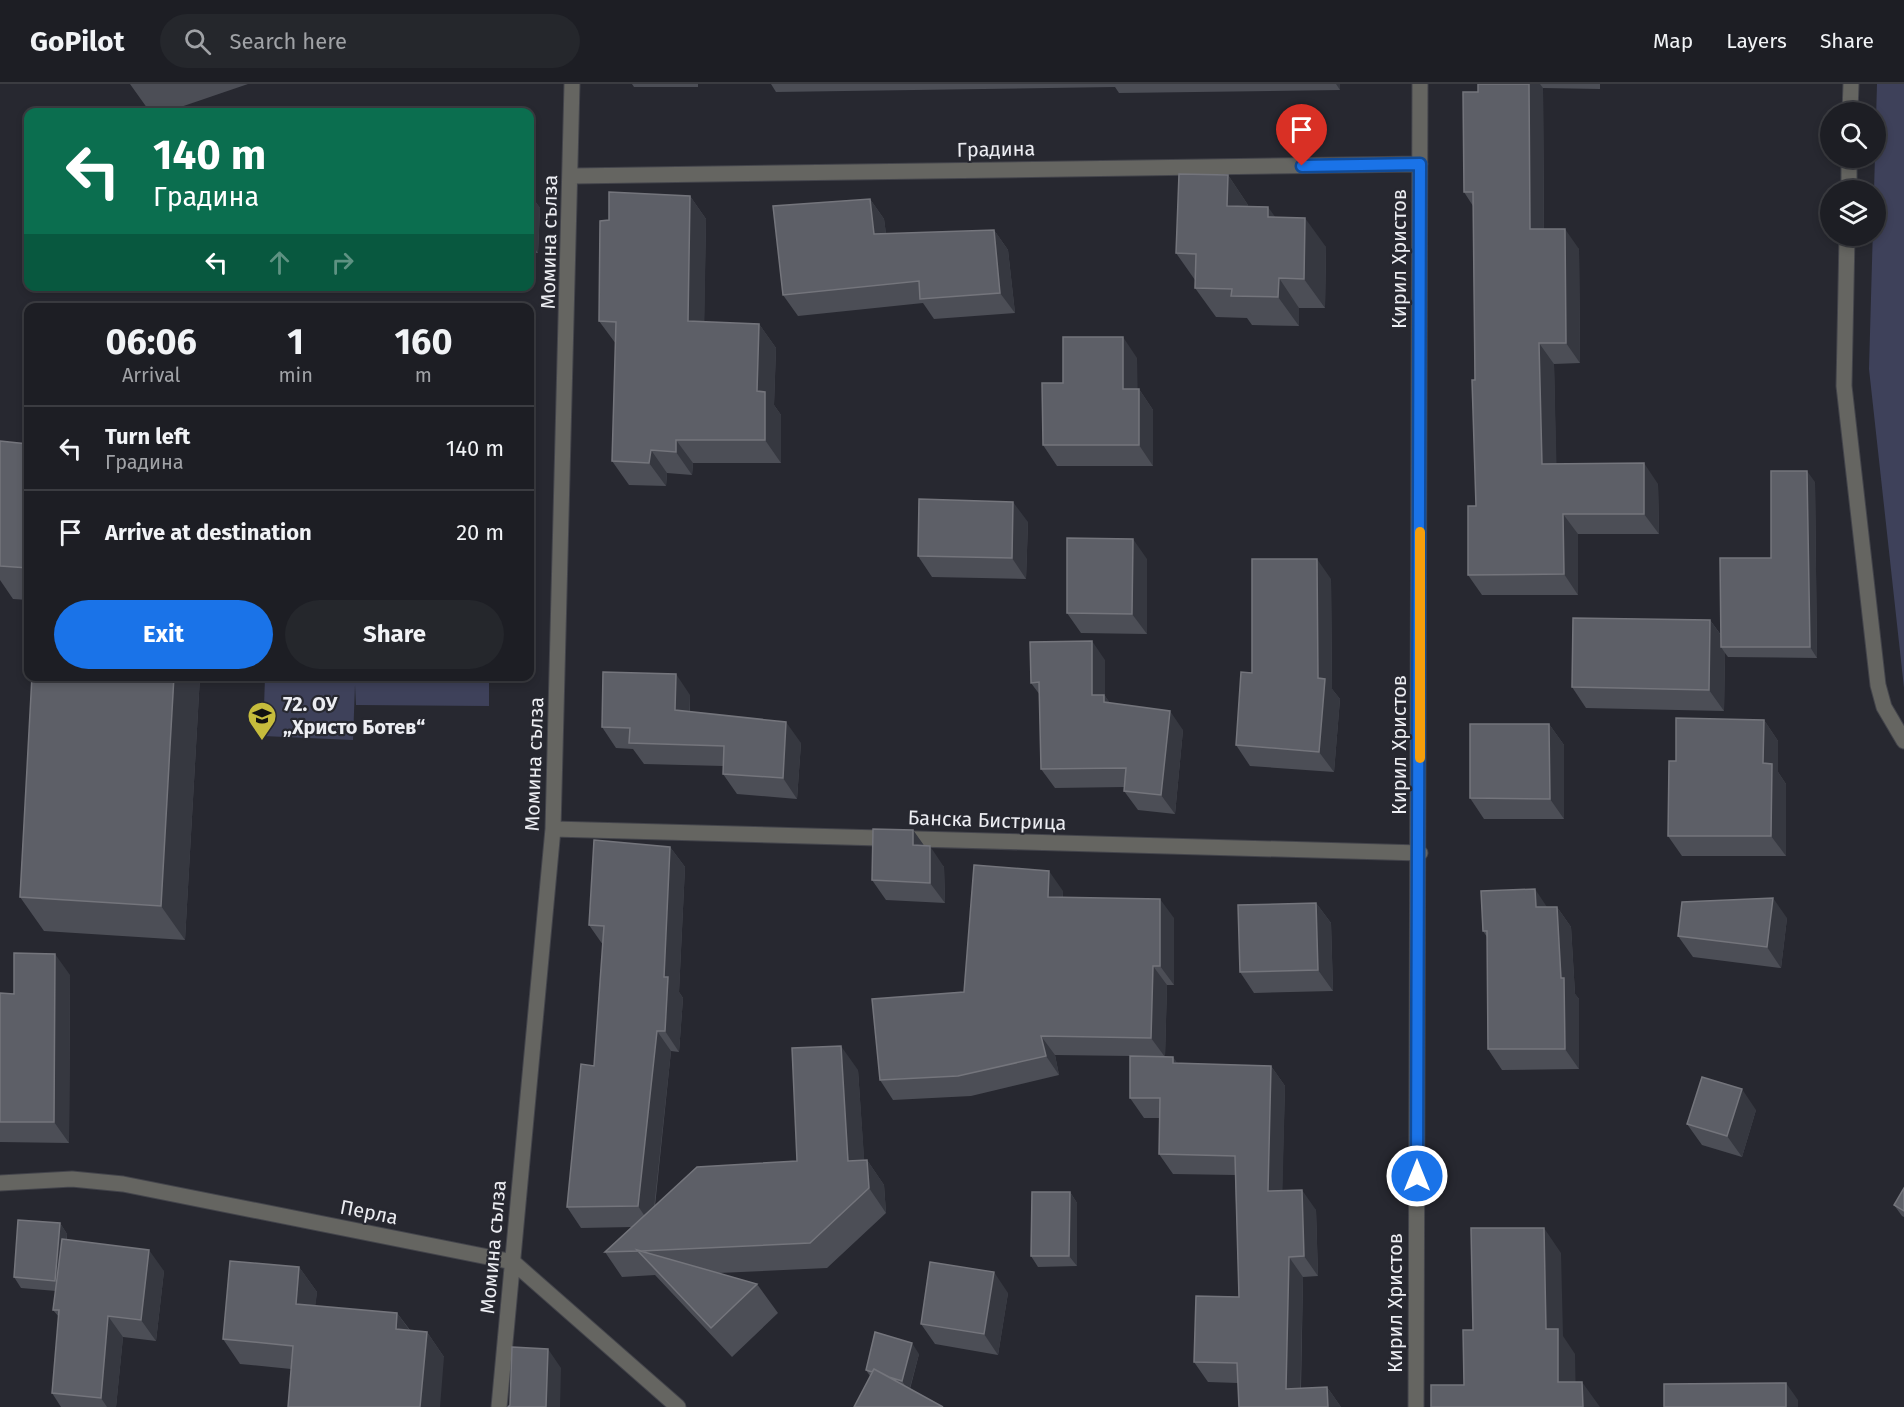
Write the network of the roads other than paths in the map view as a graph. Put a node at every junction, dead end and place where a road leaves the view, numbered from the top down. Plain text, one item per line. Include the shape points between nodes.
1 (572, 84) edge
2 (1420, 84) edge
3 (1851, 84) edge
4 (1851, 102) edge
5 (1420, 164) junction
6 (572, 176) junction
7 (1847, 246) edge
8 (1904, 741) edge
9 (553, 829) junction
10 (1420, 853) junction
11 (0, 1183) edge
12 (513, 1263) junction
13 (500, 1407) edge
14 (678, 1407) edge
15 (1416, 1407) edge

1 - 6 street, Момина сълза
2 - 5 street, Кирил Христов
3 - 4 street
5 - 6 street, Градина
5 - 10 street, Кирил Христов
6 - 9 street, Момина сълза
7 - 8 street via 1844,386 1878,685 1884,707
9 - 10 street, Банска Бистрица
9 - 12 street, Момина сълза
10 - 15 street, Кирил Христов
11 - 12 street, Перла via 72,1179 123,1184
12 - 13 street, Момина сълза
12 - 14 street, Перла

